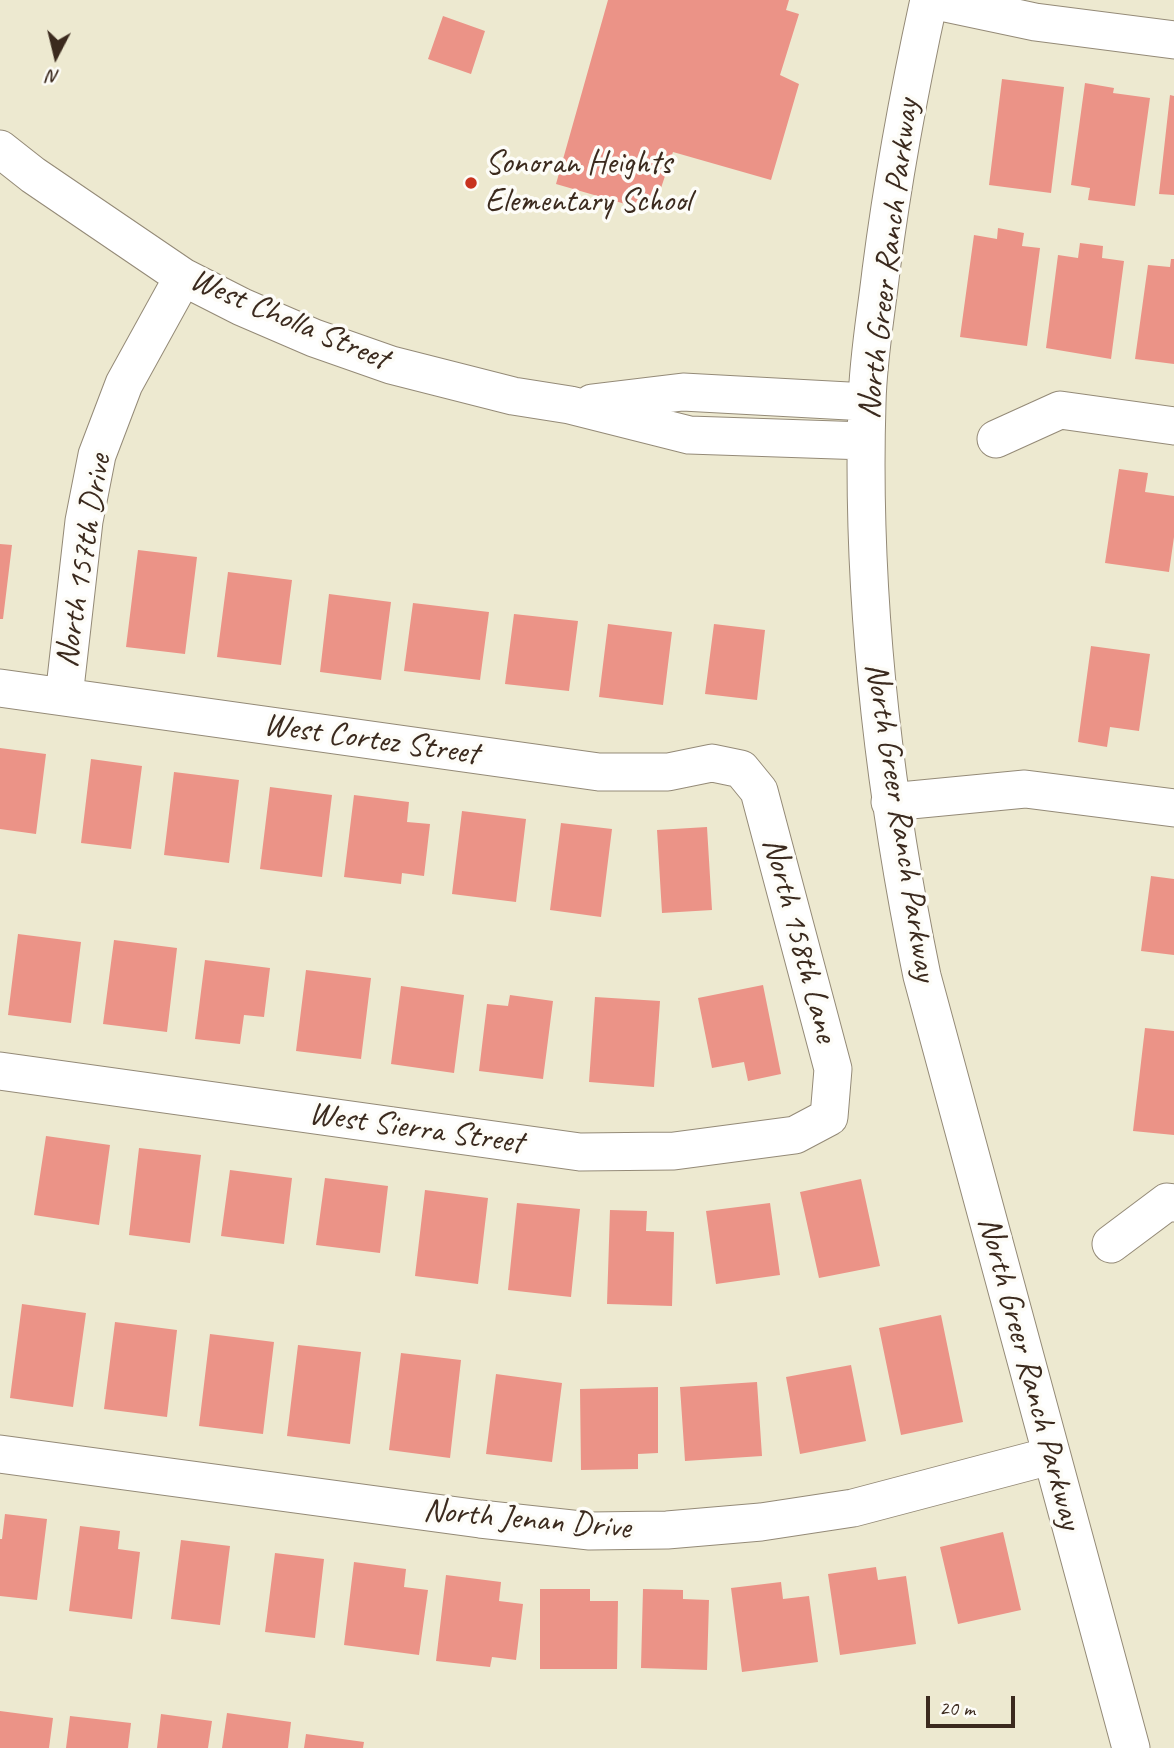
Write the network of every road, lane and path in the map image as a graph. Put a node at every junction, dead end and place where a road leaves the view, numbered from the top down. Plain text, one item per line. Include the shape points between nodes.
1 (930, 0) edge
2 (1174, 40) edge
3 (0, 149) edge
4 (183, 276) junction
5 (867, 402) junction
6 (570, 405) junction
7 (1174, 426) edge
8 (996, 439) dead end
9 (866, 442) junction
10 (0, 688) edge
11 (64, 697) junction
12 (741, 769) joint
13 (890, 802) junction
14 (1174, 808) edge
15 (0, 1071) edge
16 (829, 1117) joint
17 (1174, 1203) edge
18 (1111, 1244) dead end
19 (0, 1454) edge
20 (1050, 1456) junction
21 (1131, 1748) edge

1 - 2 street via 1035,22
1 - 5 street, North Greer Ranch Parkway via 892,184
3 - 4 street, West Cholla Street
4 - 6 street, West Cholla Street via 302,333 391,365 513,396
4 - 11 street, North 157th Drive via 124,384 97,455 84,521
5 - 6 street, West Cholla Street via 683,392
5 - 9 street, North Greer Ranch Parkway
6 - 9 street, West Cholla Street via 689,435
7 - 8 street via 1060,411
9 - 13 street, North Greer Ranch Parkway via 869,600
10 - 11 street, West Cortez Street
11 - 12 street, West Cortez Street via 600,772 668,772 712,763
12 - 16 street, North 158th Lane via 759,791 834,1069
13 - 14 street via 1025,789
13 - 20 street, North Greer Ranch Parkway via 922,976
15 - 16 street, West Sierra Street via 580,1152 674,1151 795,1135
17 - 18 street via 1167,1202
19 - 20 street, North Jenan Drive via 590,1531 694,1528 853,1508
20 - 21 street, North Greer Ranch Parkway

